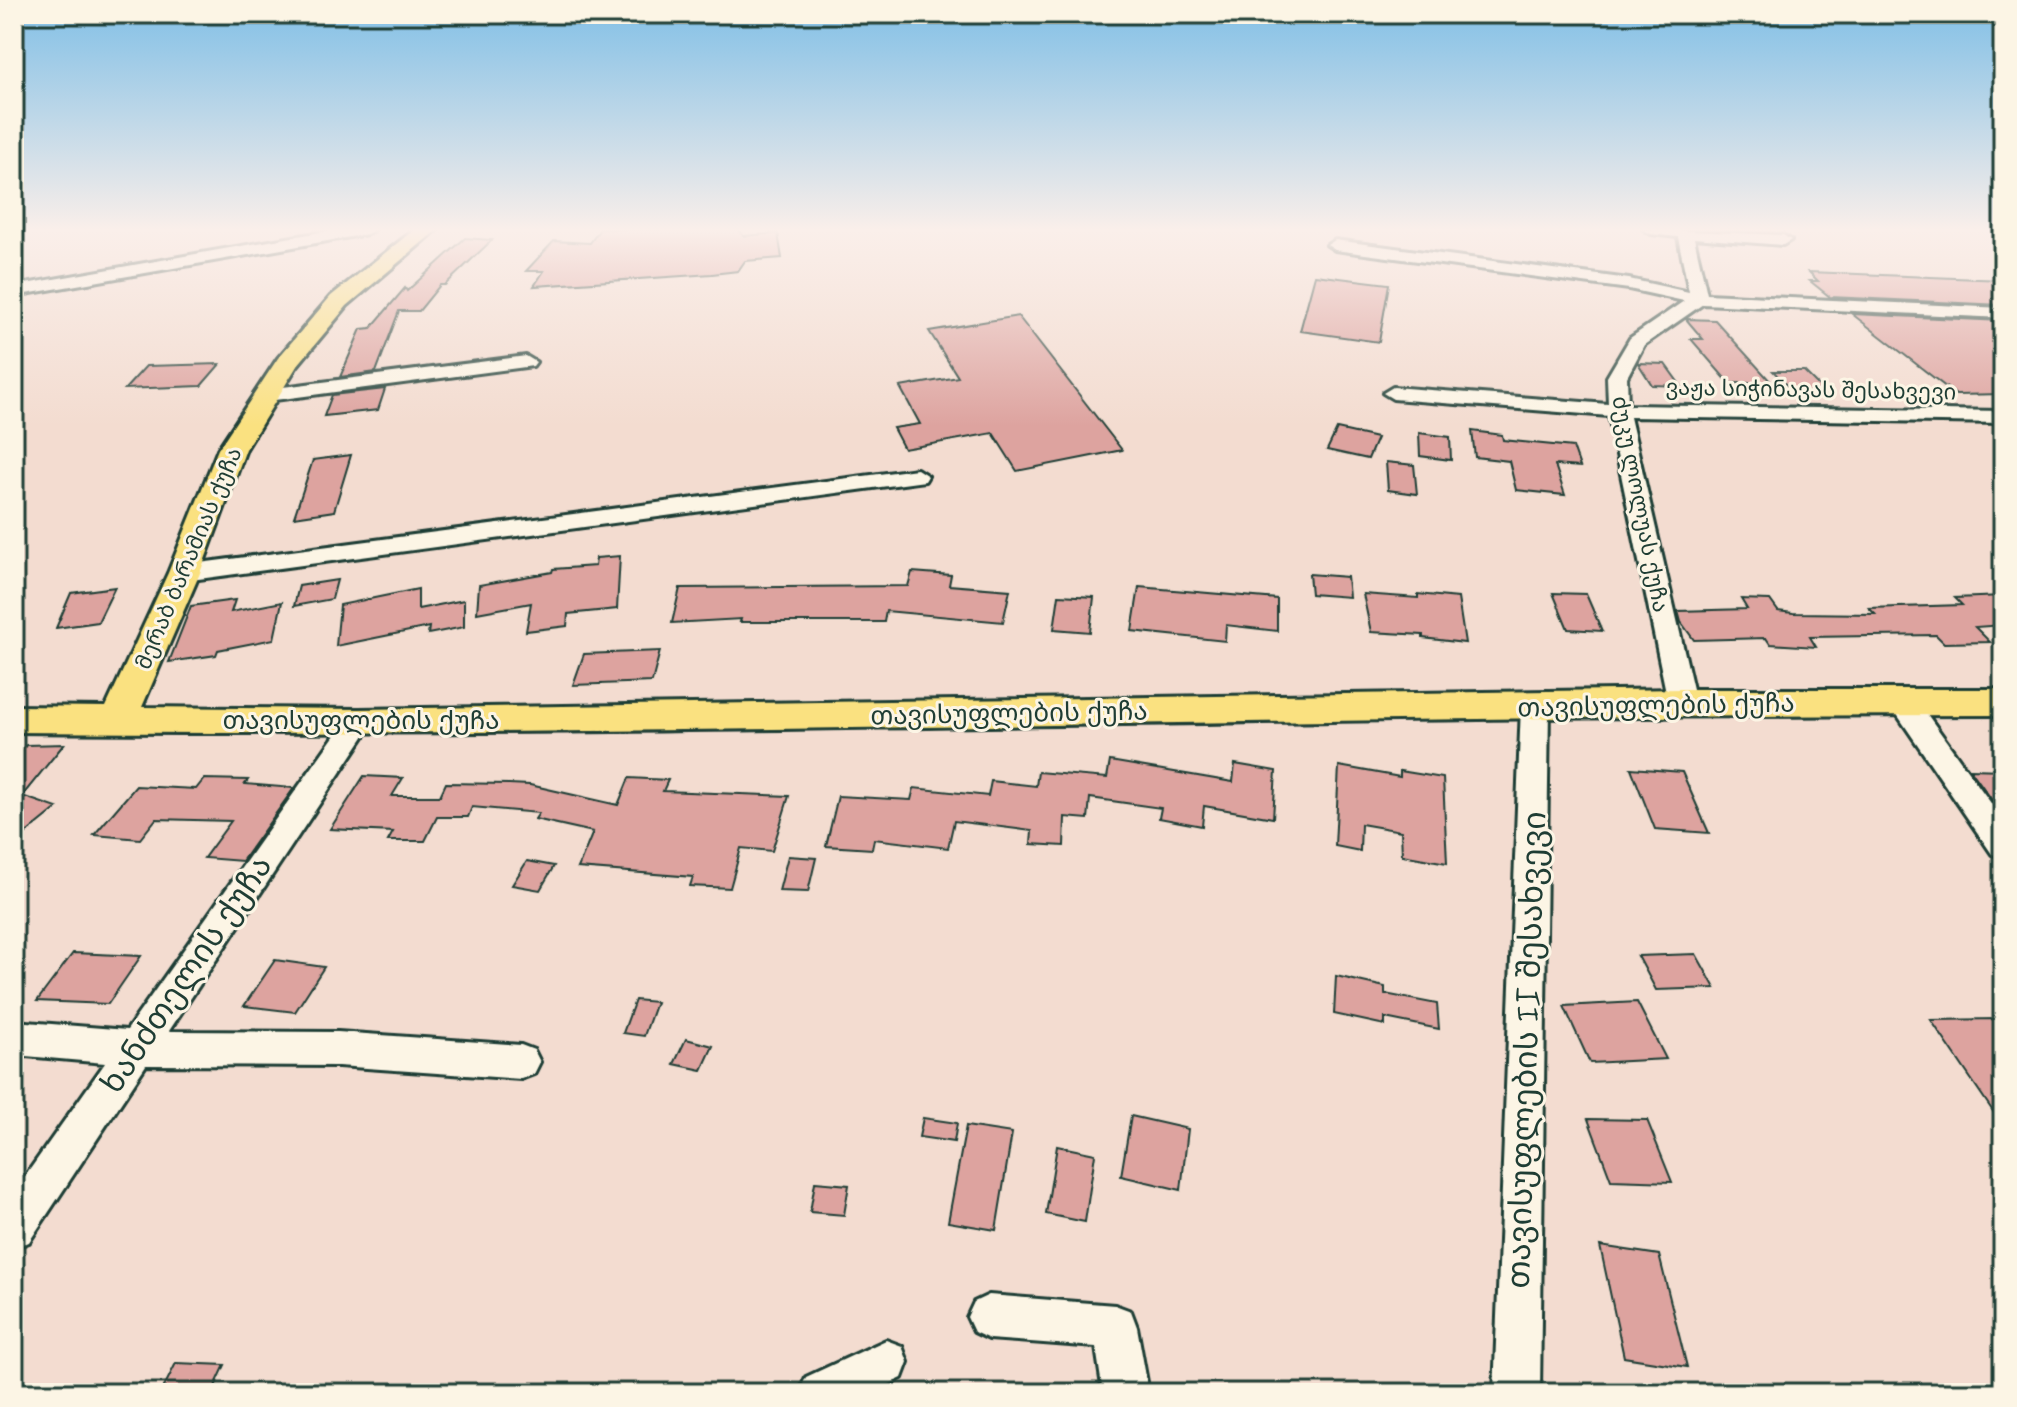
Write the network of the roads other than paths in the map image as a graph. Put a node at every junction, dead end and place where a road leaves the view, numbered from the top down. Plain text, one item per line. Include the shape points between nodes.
1 (347, 295) edge
2 (1679, 295) edge
3 (1698, 295) edge
4 (1699, 299) junction
5 (2003, 313) edge
6 (526, 362) dead end
7 (1393, 393) dead end
8 (267, 395) junction
9 (1618, 411) junction
10 (2003, 417) edge
11 (917, 476) dead end
12 (184, 573) junction
13 (1682, 702) junction
14 (2003, 702) edge
15 (1904, 703) junction
16 (1535, 706) junction
17 (119, 718) junction
18 (14, 719) edge
19 (359, 722) junction
20 (2003, 845) edge
21 (14, 1038) edge
22 (134, 1048) junction
23 (521, 1062) dead end
24 (14, 1227) edge
25 (989, 1317) dead end
26 (886, 1362) dead end
27 (822, 1393) edge
28 (1126, 1393) edge
29 (1517, 1393) edge

1 - 8 main road, მერაბ ბარამიას ქუჩა via 287,363
2 - 4 street
3 - 4 street
4 - 5 street
4 - 9 street, ძუკუ ლოლუას ქუჩა via 1637,342 1617,377
6 - 8 street
7 - 9 street, ვაჟა სიჭინავას შესახვევი
8 - 12 main road, მერაბ ბარამიას ქუჩა via 232,449
9 - 10 street, ვაჟა სიჭინავას შესახვევი
9 - 13 street, ძუკუ ლოლუას ქუჩა
11 - 12 street
12 - 17 main road, მერაბ ბარამიას ქუჩა
13 - 15 main road, თავისუფლების ქუჩა
13 - 16 main road, თავისუფლების ქუჩა
14 - 15 main road, თავისუფლების ქუჩა
15 - 20 street
16 - 19 main road, თავისუფლების ქუჩა
16 - 29 street, თავისუფლების II შესახვევი
17 - 18 main road, თავისუფლების ქუჩა
17 - 19 main road, თავისუფლების ქუჩა
19 - 22 street, ხანძთელის ქუჩა
21 - 22 street
22 - 23 street via 338,1049
22 - 24 street, ხანძთელის ქუჩა
25 - 28 street via 1115,1327
26 - 27 street

